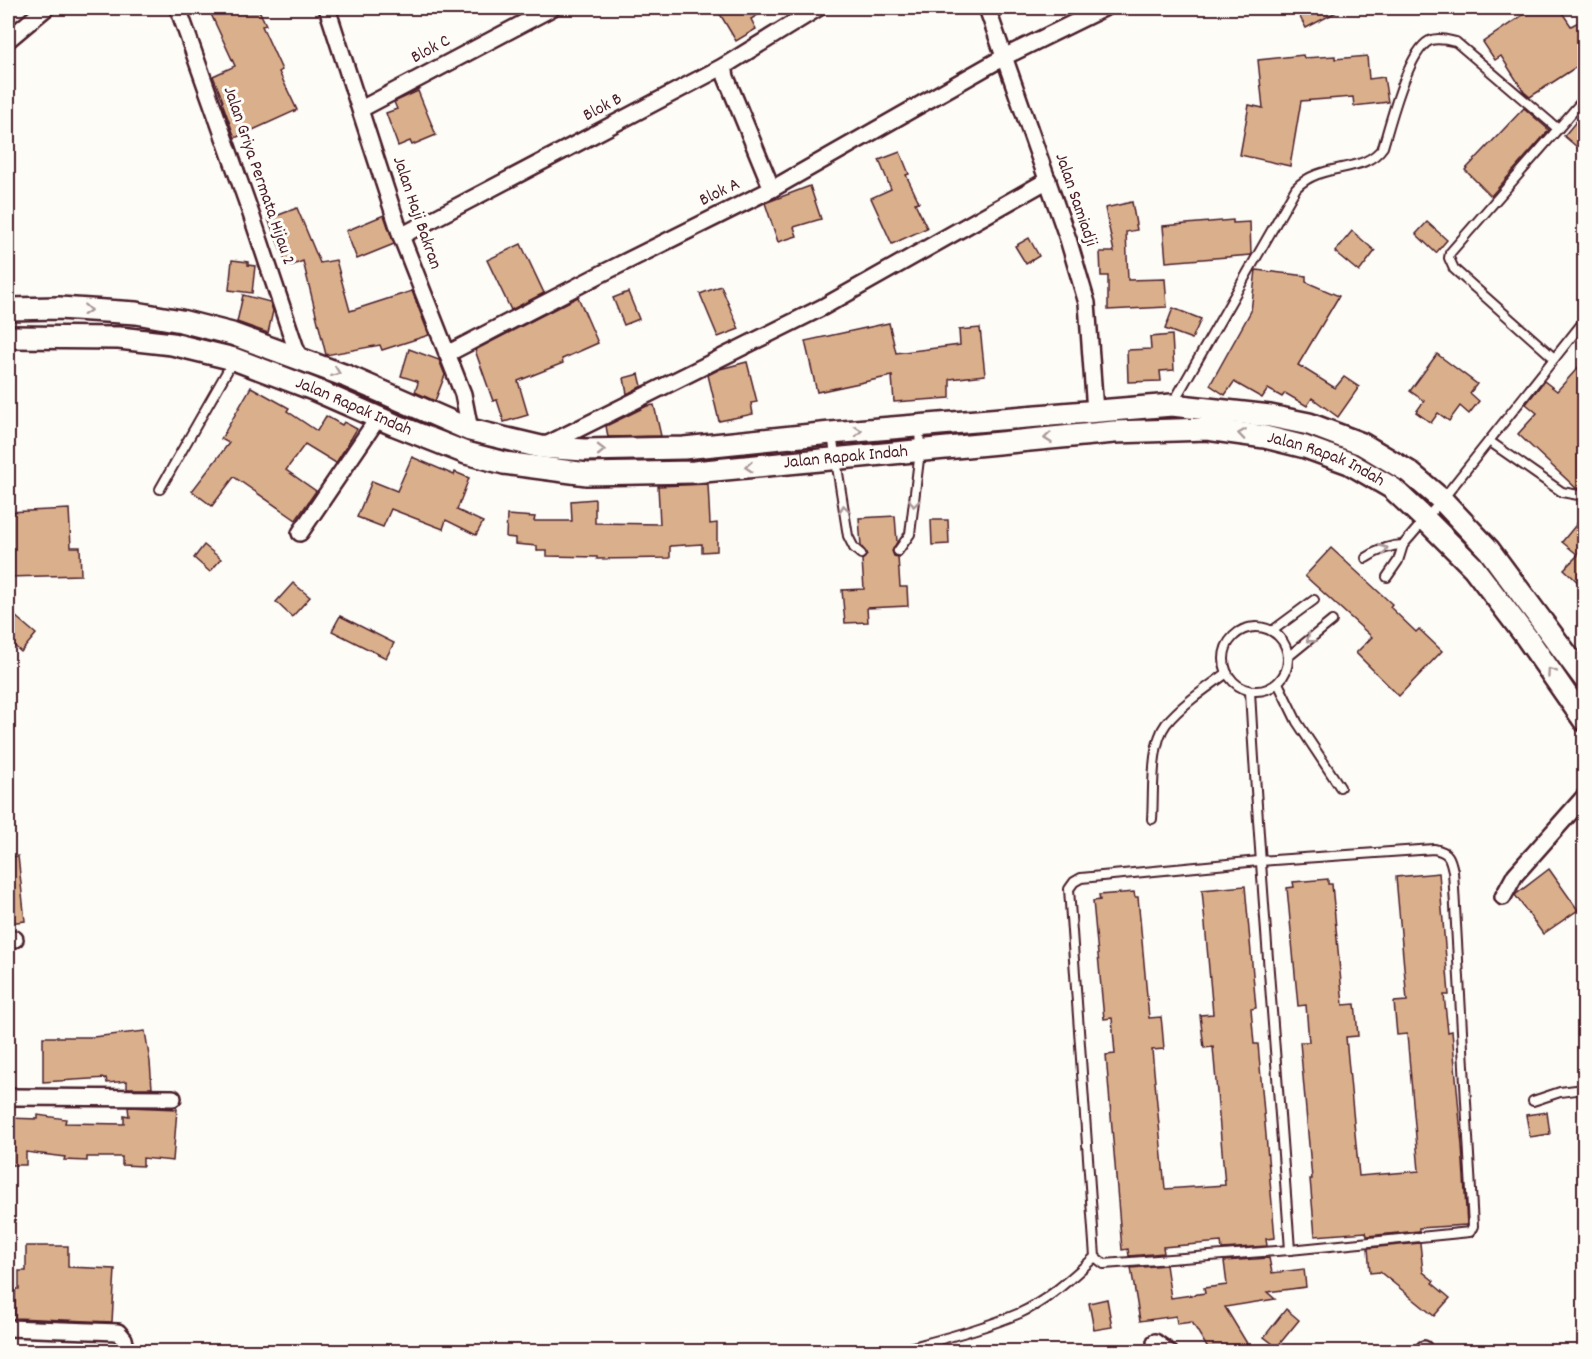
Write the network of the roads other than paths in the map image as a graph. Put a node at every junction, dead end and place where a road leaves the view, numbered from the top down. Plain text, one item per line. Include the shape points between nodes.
1 (46, 8) edge
2 (178, 8) edge
3 (327, 8) edge
4 (552, 8) edge
5 (987, 8) edge
6 (1104, 8) edge
7 (810, 9) edge
8 (9, 39) edge
9 (1004, 57) junction
10 (724, 66) junction
11 (1584, 99) edge
12 (361, 109) junction
13 (1558, 129) junction
14 (1048, 180) junction
15 (772, 189) junction
16 (401, 236) junction
17 (59, 308) junction
18 (8, 309) edge
19 (1584, 321) edge
20 (8, 337) edge
21 (56, 337) junction
22 (447, 354) junction
23 (299, 358) junction
24 (1554, 358) junction
25 (234, 360) junction
26 (1172, 405) junction
27 (1095, 411) junction
28 (378, 418) junction
29 (919, 426) junction
30 (470, 430) junction
31 (831, 433) junction
32 (1489, 441) junction
33 (541, 447) junction
34 (920, 451) junction
35 (837, 459) junction
36 (160, 489) dead end
37 (1584, 496) edge
38 (1442, 500) junction
39 (1426, 520) junction
40 (300, 533) dead end
41 (1404, 545) junction
42 (898, 551) dead end
43 (861, 554) dead end
44 (1366, 558) dead end
45 (1387, 577) dead end
46 (1314, 600) dead end
47 (1332, 621) dead end
48 (1272, 631) junction
49 (1288, 656) junction
50 (1227, 673) junction
51 (1584, 678) edge
52 (1278, 683) junction
53 (1250, 691) junction
54 (1584, 720) edge
55 (1340, 787) dead end
56 (1584, 797) edge
57 (1152, 819) dead end
58 (1260, 861) junction
59 (1503, 897) dead end
60 (1584, 1089) edge
61 (8, 1097) edge
62 (173, 1098) dead end
63 (1533, 1101) dead end
64 (1290, 1250) junction
65 (1095, 1257) junction
66 (8, 1328) edge
67 (1155, 1342) dead end
68 (127, 1352) edge
69 (895, 1352) edge
70 (1169, 1352) edge

1 - 8 street
2 - 23 street, Jalan Griya Permata Hijau 2
3 - 12 street, Jalan Haji Bakran
4 - 12 street, Blok C
5 - 9 street, Jalan Samiadji
6 - 9 street, Blok A
7 - 10 street, Blok B
9 - 14 street, Jalan Samiadji
9 - 15 street, Blok A
10 - 15 street
10 - 16 street, Blok B
11 - 13 lane
12 - 16 street, Jalan Haji Bakran
13 - 24 lane via 1449,258 1454,269
13 - 26 lane via 1456,42 1429,41 1412,59 1383,147 1376,156 1314,174 1296,188
14 - 27 street, Jalan Samiadji via 1087,303
14 - 33 street via 823,307
15 - 22 street, Blok A
16 - 22 street, Jalan Haji Bakran
17 - 18 main road, Jalan Rapak Indah
17 - 21 main road
17 -> 23 main road, Jalan Rapak Indah via 136,313 181,321
19 - 24 lane
20 - 21 main road, Jalan Rapak Indah
21 - 25 main road, Jalan Rapak Indah via 172,344
22 - 30 street, Jalan Haji Bakran via 463,394
23 -> 30 main road, Jalan Rapak Indah
24 - 32 lane
25 - 28 main road, Jalan Rapak Indah
25 - 36 lane
26 - 27 main road, Jalan Rapak Indah
26 - 38 main road, Jalan Rapak Indah via 1309,424 1362,444 1409,472
27 - 29 main road, Jalan Rapak Indah
35 -> 28 main road, Jalan Rapak Indah via 694,472 587,474 504,463 466,453
28 - 40 street
31 -> 29 main road, Jalan Rapak Indah
29 - 34 lane
30 - 33 main road, Jalan Rapak Indah
33 -> 31 main road, Jalan Rapak Indah via 684,448
31 - 35 lane
32 - 37 lane via 1562,492
32 - 38 lane
34 - 35 main road, Jalan Rapak Indah
39 -> 34 main road, Jalan Rapak Indah via 1392,488 1349,463 1295,444 1207,429 1114,432
34 -> 42 lane via 910,534
43 -> 35 lane via 848,536
38 - 39 lane
38 - 51 main road, Jalan Rapak Indah via 1489,550
39 - 41 lane
54 -> 39 main road, Jalan Rapak Indah via 1473,567
44 -> 41 lane
41 - 45 lane
46 - 48 lane
47 -> 49 lane
48 - 49 lane
48 - 50 lane via 1253,627 1234,635 1225,652
49 - 52 lane via 1288,666
50 - 53 lane
50 - 57 lane via 1166,724 1156,754
52 - 53 lane via 1260,692
52 - 55 lane via 1297,722
53 - 58 lane
56 - 59 street via 1515,875
58 - 64 lane
58 - 64 lane via 1434,849 1445,851 1453,871 1473,1226 1470,1232 1462,1234
58 - 65 lane via 1081,878 1069,889
60 - 63 lane
61 - 62 street
64 - 65 lane via 1104,1264
65 - 69 lane via 1051,1295 1021,1312
66 - 68 street via 118,1332
67 - 70 street

